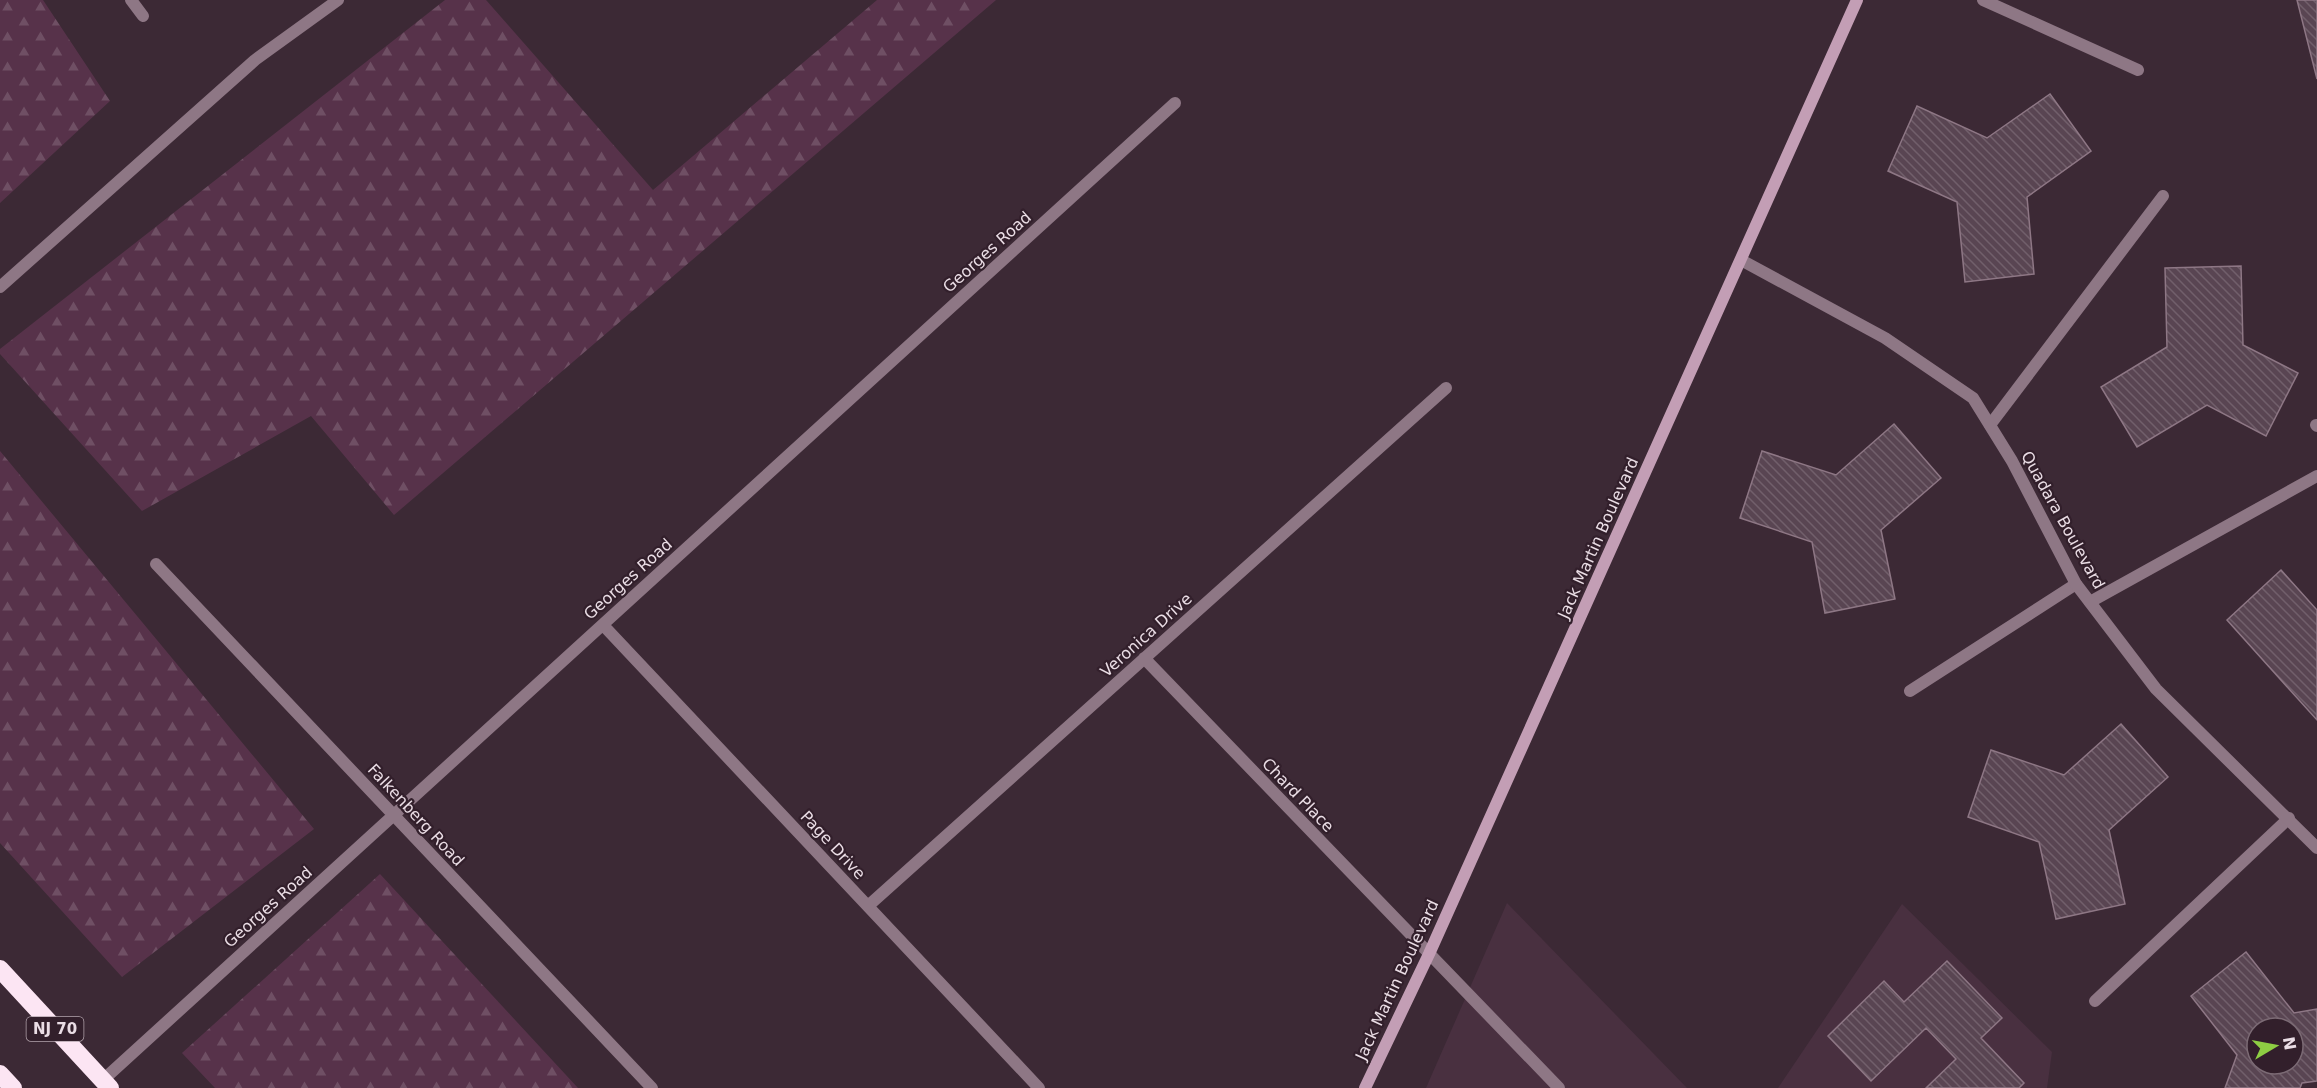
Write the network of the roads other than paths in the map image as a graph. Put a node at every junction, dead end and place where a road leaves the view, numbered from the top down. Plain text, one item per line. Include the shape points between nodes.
1 (131, 0) edge
2 (338, 0) edge
3 (1857, 0) edge
4 (1983, 0) edge
5 (143, 16) dead end
6 (2138, 70) dead end
7 (1174, 103) dead end
8 (2163, 196) dead end
9 (1741, 260) junction
10 (0, 287) edge
11 (1446, 388) dead end
12 (1990, 425) junction
13 (2317, 476) edge
14 (156, 564) dead end
15 (2076, 584) junction
16 (2090, 602) junction
17 (603, 625) junction
18 (1144, 658) junction
19 (1910, 691) dead end
20 (393, 815) junction
21 (2289, 818) junction
22 (2317, 848) edge
23 (868, 906) junction
24 (1429, 954) junction
25 (0, 969) edge
26 (2095, 1002) dead end
27 (0, 1074) edge
28 (106, 1084) edge
29 (13, 1088) edge
30 (652, 1088) edge
31 (1039, 1088) edge
32 (1365, 1088) edge
33 (1559, 1088) edge

1 - 5 street
2 - 10 street via 255,60
3 - 9 street, Jack Martin Boulevard
4 - 6 street
7 - 17 street, Georges Road
8 - 12 street
9 - 12 street, Quadara Boulevard via 1885,338 1973,398
9 - 24 street, Jack Martin Boulevard
11 - 18 street, Veronica Drive
12 - 15 street, Quadara Boulevard
13 - 16 street
14 - 20 street, Falkenberg Road
15 - 16 street, Quadara Boulevard
15 - 19 street
16 - 21 street, Quadara Boulevard via 2156,688
17 - 20 street, Georges Road
17 - 23 street, Page Drive
18 - 23 street, Veronica Drive
18 - 24 street, Chard Place
20 - 28 street, Georges Road
20 - 30 street, Falkenberg Road
21 - 22 street, Quadara Boulevard
21 - 26 street
23 - 31 street, Page Drive
24 - 32 street, Jack Martin Boulevard
24 - 33 street, Chard Place
25 - 28 highway, NJ 70
27 - 29 highway

